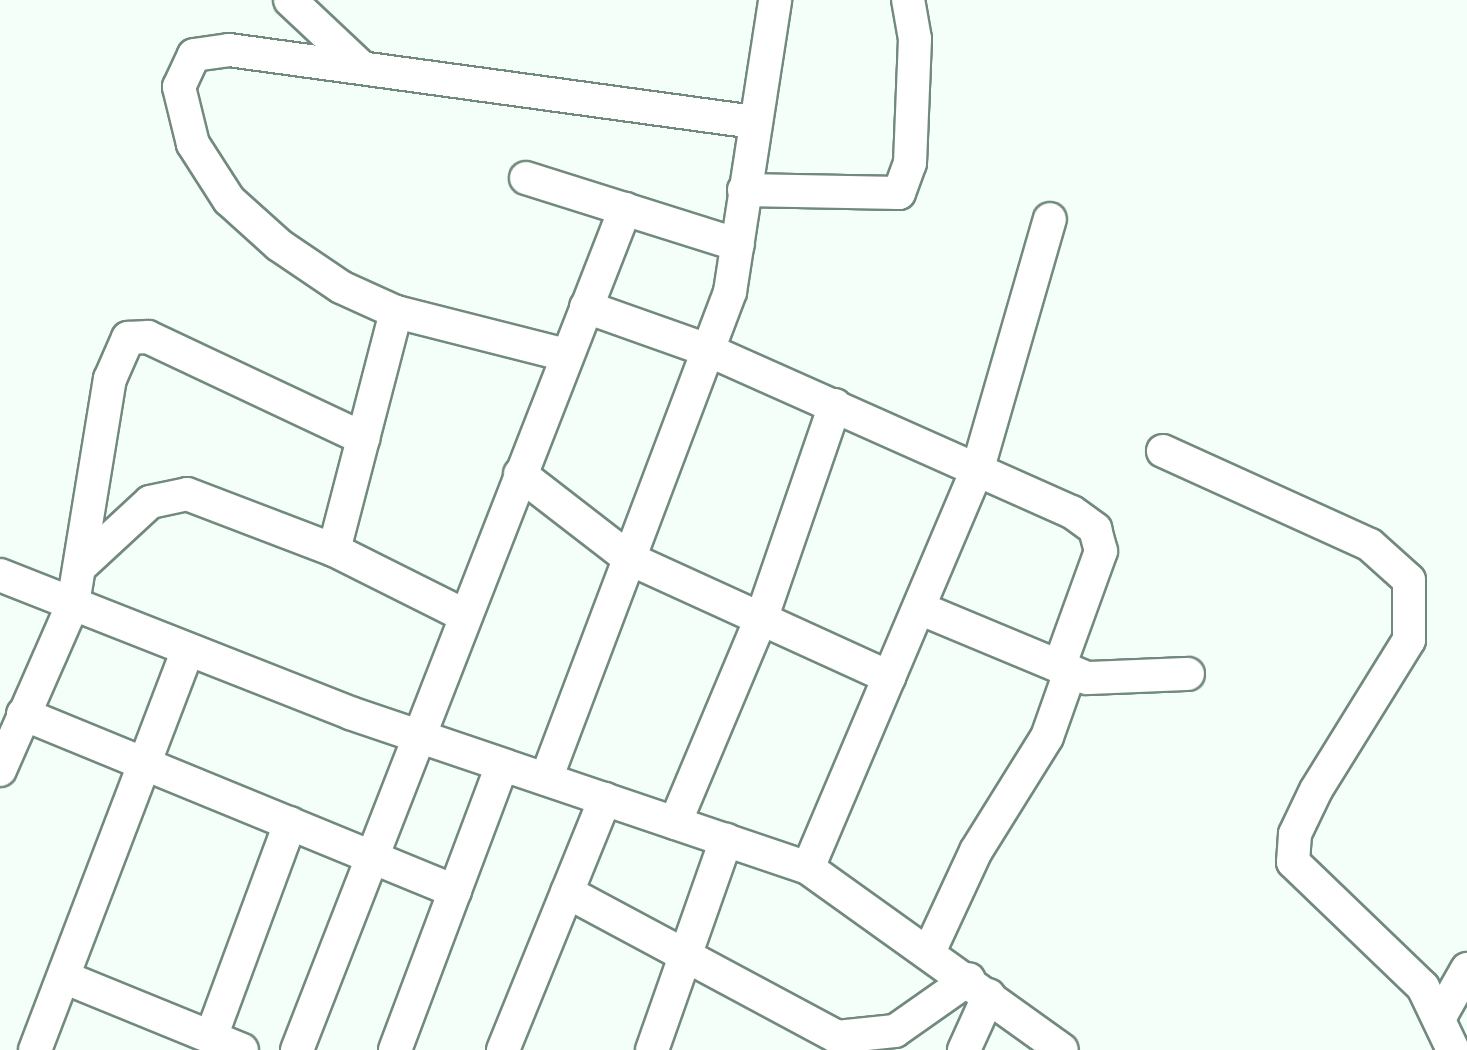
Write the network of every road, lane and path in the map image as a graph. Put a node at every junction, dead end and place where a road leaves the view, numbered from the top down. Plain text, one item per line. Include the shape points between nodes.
1 (290, 0) edge
2 (775, 0) edge
3 (908, 0) edge
4 (361, 67) junction
5 (754, 122) junction
6 (526, 178) dead end
7 (744, 190) junction
8 (625, 209) junction
9 (1050, 219) dead end
10 (738, 245) junction
11 (586, 307) junction
12 (396, 312) junction
13 (710, 351) junction
14 (566, 355) junction
15 (835, 405) junction
16 (363, 438) junction
17 (1163, 451) dead end
18 (978, 468) junction
19 (520, 474) junction
20 (334, 550) junction
21 (630, 559) junction
22 (83, 564) junction
23 (0, 575) edge
24 (73, 604) junction
25 (919, 608) junction
26 (763, 614) junction
27 (464, 615) junction
28 (188, 650) junction
29 (1065, 670) junction
30 (1188, 674) dead end
31 (889, 677) junction
32 (23, 714) junction
33 (417, 736) junction
34 (145, 765) junction
35 (502, 765) junction
36 (0, 770) edge
37 (546, 779) junction
38 (605, 799) junction
39 (290, 823) junction
40 (675, 823) junction
41 (726, 840) junction
42 (371, 857) junction
43 (808, 868) junction
44 (455, 891) junction
45 (567, 892) junction
46 (930, 950) junction
47 (690, 956) junction
48 (1467, 969) edge
49 (66, 978) junction
50 (979, 987) junction
51 (1441, 1015) junction
52 (211, 1037) junction
53 (35, 1050) edge
54 (242, 1050) edge
55 (297, 1050) edge
56 (395, 1050) edge
57 (503, 1050) edge
58 (652, 1050) edge
59 (964, 1050) edge
60 (1062, 1050) edge
61 (1453, 1050) edge

1 - 4 street
2 - 5 street
3 - 7 street via 915,55 910,163 899,193
4 - 5 street
4 - 12 street via 211,50 194,55 184,71 179,103 193,144 229,200 341,287
5 - 7 street
6 - 8 street
7 - 10 street
8 - 10 street
8 - 11 street
9 - 18 street
10 - 13 street
11 - 13 street
11 - 14 street
12 - 14 street
12 - 16 street
13 - 15 street
13 - 21 street
14 - 19 street
15 - 18 street
15 - 26 street
16 - 20 street
16 - 22 street via 148,337 128,338 106,395
17 - 51 street via 1370,545 1409,580 1409,640 1316,790 1295,834 1293,862 1423,987
18 - 25 street
18 - 29 street via 1095,529 1101,551
19 - 21 street
19 - 27 street
20 - 22 street via 176,494 150,502
20 - 27 street
21 - 26 street
21 - 37 street
22 - 24 street
23 - 24 street
24 - 28 street
24 - 32 street
25 - 29 street
25 - 31 street
26 - 31 street
26 - 40 street
27 - 33 street
28 - 33 street
28 - 34 street
29 - 30 street via 1105,681
29 - 46 street via 1047,737 976,851
31 - 43 street
32 - 34 street
32 - 36 street
33 - 35 street
33 - 42 street
34 - 39 street
34 - 49 street
35 - 37 street
35 - 44 street
37 - 38 street
38 - 40 street
38 - 45 street
39 - 42 street
39 - 52 street
40 - 41 street
41 - 43 street
41 - 47 street
42 - 44 street
42 - 55 street
43 - 46 street
44 - 56 street
45 - 47 street
45 - 57 street
46 - 50 street
47 - 50 street via 837,1037 895,1031
47 - 58 street
48 - 51 street
49 - 52 street
49 - 53 street
50 - 59 street
50 - 60 street
51 - 61 street
52 - 54 street

